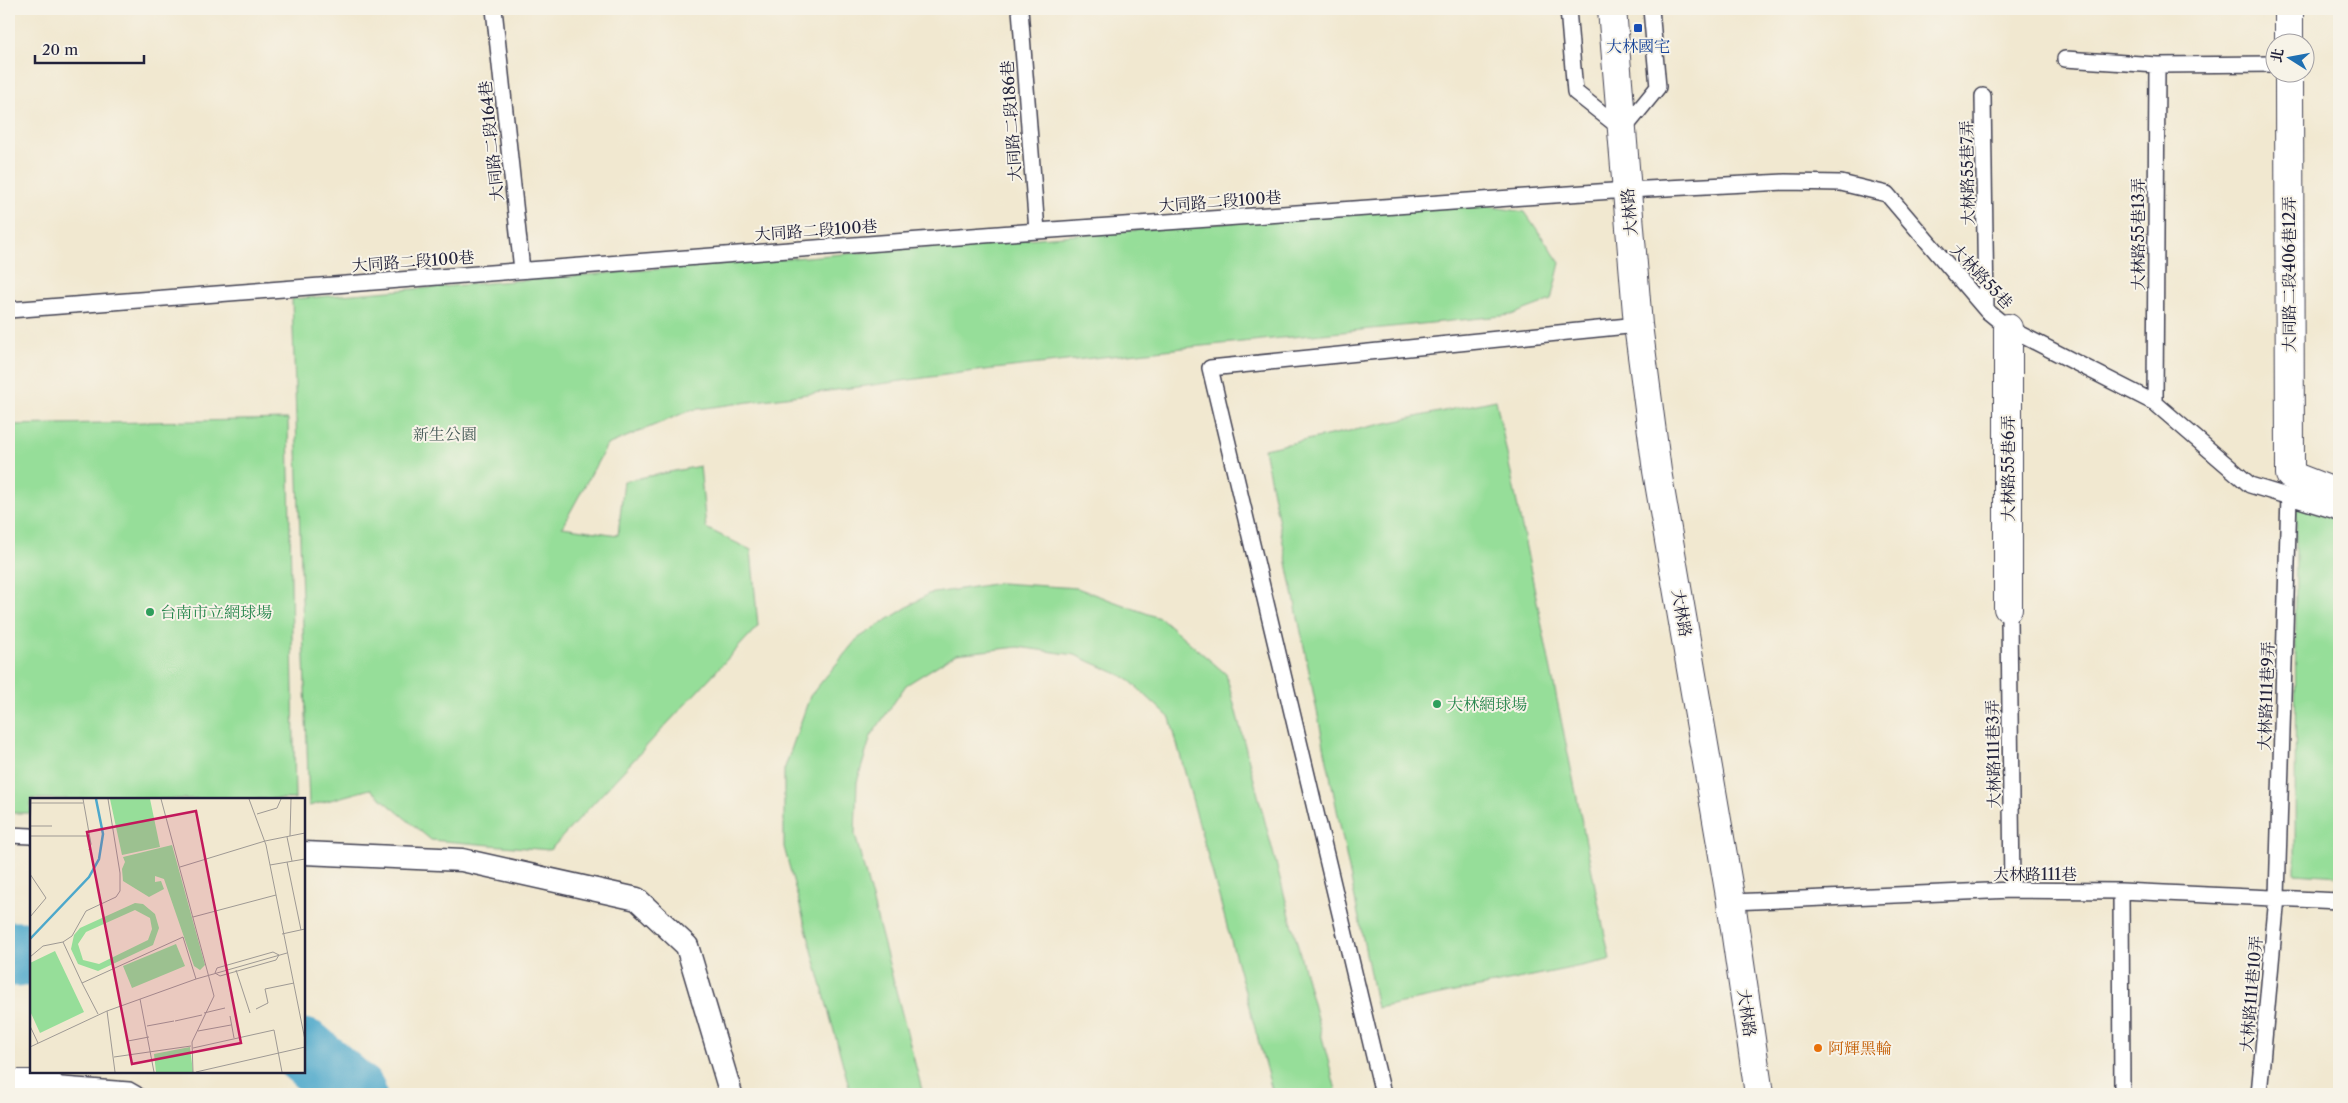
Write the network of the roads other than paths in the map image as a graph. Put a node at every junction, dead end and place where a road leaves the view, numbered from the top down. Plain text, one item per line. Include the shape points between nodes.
1 (494, 9) edge
2 (1020, 9) edge
3 (1568, 9) edge
4 (1612, 9) edge
5 (1651, 9) edge
6 (2289, 9) edge
7 (2289, 32) edge
8 (2065, 60) dead end
9 (2266, 64) edge
10 (2157, 65) junction
11 (2289, 82) edge
12 (1983, 96) dead end
13 (1623, 130) junction
14 (1627, 190) junction
15 (1037, 231) junction
16 (522, 270) junction
17 (9, 310) edge
18 (1986, 310) junction
19 (1638, 325) junction
20 (2008, 328) junction
21 (2155, 403) junction
22 (2289, 485) junction
23 (2339, 494) edge
24 (2339, 512) edge
25 (2008, 613) joint
26 (9, 835) edge
27 (30, 836) edge
28 (305, 853) edge
29 (2012, 890) junction
30 (2121, 891) junction
31 (2277, 897) junction
32 (2339, 901) edge
33 (1731, 902) junction
34 (9, 1084) edge
35 (48, 1089) edge
36 (136, 1094) edge
37 (731, 1094) edge
38 (1383, 1094) edge
39 (1759, 1094) edge
40 (2122, 1094) edge
41 (2260, 1094) edge

1 - 16 lane, 大同路二段164巷
2 - 15 lane, 大同路二段186巷
3 - 13 lane via 1575,92
4 - 13 street, 大林路
5 - 13 lane via 1658,87
6 - 7 street
8 - 10 lane
9 - 10 lane
10 - 21 lane, 大林路55巷13弄
11 - 22 street, 大同路二段406巷12弄
12 - 18 lane, 大林路55巷7弄
13 - 14 street, 大林路
14 - 15 lane, 大同路二段100巷
14 - 18 lane, 大林路55巷 via 1840,182 1887,194
14 - 19 street, 大林路
15 - 16 lane, 大同路二段100巷
16 - 17 lane, 大同路二段100巷
18 - 20 lane, 大林路55巷
19 - 33 street, 大林路 via 1658,471
19 - 38 lane via 1210,368
20 - 21 lane, 大林路55巷
20 - 25 street, 大林路55巷6弄
21 - 22 lane, 大林路55巷 via 2250,485
22 - 23 street
22 - 24 lane, 大林路55巷
22 - 31 lane, 大林路111巷9弄
25 - 29 lane, 大林路111巷3弄
26 - 27 lane
28 - 37 street via 462,860 637,899 687,946
29 - 30 lane, 大林路111巷
29 - 33 lane, 大林路111巷
30 - 31 lane, 大林路111巷
30 - 40 lane
31 - 32 lane, 大林路111巷
31 - 41 lane, 大林路111巷10弄
33 - 39 street, 大林路
34 - 35 street
35 - 36 lane via 129,1090

